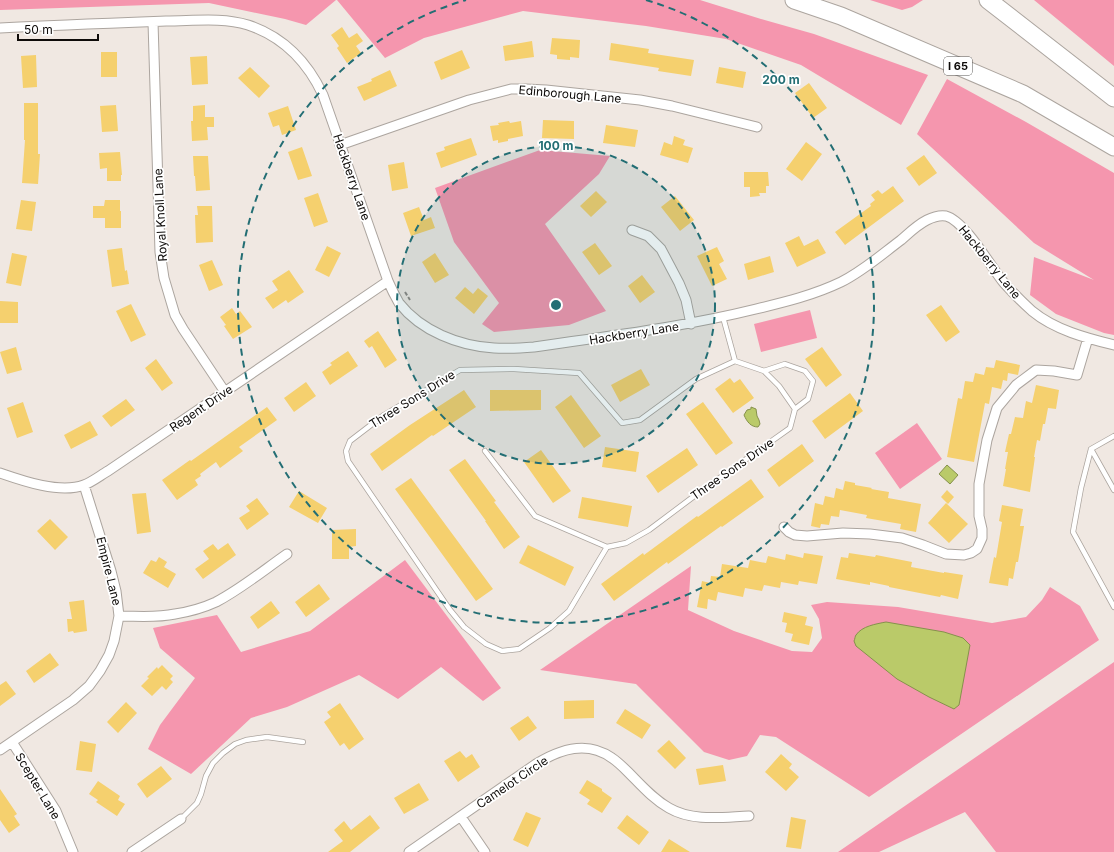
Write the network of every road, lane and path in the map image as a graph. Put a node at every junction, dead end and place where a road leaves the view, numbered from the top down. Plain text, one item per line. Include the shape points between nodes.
1 (794, 0) edge
2 (988, 0) edge
3 (153, 22) junction
4 (0, 28) edge
5 (1114, 98) edge
6 (757, 128) dead end
7 (340, 145) junction
8 (1114, 147) edge
9 (632, 230) dead end
10 (388, 281) junction
11 (402, 287) dead end
12 (412, 302) dead end
13 (723, 317) junction
14 (691, 324) junction
15 (1088, 338) junction
16 (1114, 345) edge
17 (735, 361) junction
18 (764, 371) junction
19 (225, 392) junction
20 (795, 409) junction
21 (1114, 436) edge
22 (1091, 449) junction
23 (485, 451) dead end
24 (0, 473) edge
25 (84, 485) junction
26 (1114, 490) edge
27 (784, 527) dead end
28 (607, 547) junction
29 (287, 554) dead end
30 (1114, 607) edge
31 (120, 616) junction
32 (12, 742) junction
33 (303, 742) dead end
34 (0, 750) edge
35 (749, 816) dead end
36 (461, 817) junction
37 (181, 819) joint
38 (73, 852) edge
39 (132, 852) edge
40 (409, 852) edge
41 (485, 852) edge

1 - 8 highway, I 65 via 841,16 1023,94
2 - 5 highway
3 - 4 street, Hackberry Lane
3 - 7 street, Hackberry Lane via 223,20 248,26 283,43 302,61 317,83
3 - 19 street, Royal Knoll Lane via 160,252 164,278 175,315
6 - 7 street, Edinborough Lane via 640,100 511,89 470,100
7 - 10 street, Hackberry Lane
9 - 14 street, Hackberry Lane via 648,236 660,250 679,283
10 - 14 street, Hackberry Lane via 398,302 419,322 442,335 478,346 514,349 534,347
10 - 19 street, Regent Drive
11 - 12 path
13 - 14 street, Hackberry Lane
13 - 15 street, Hackberry Lane via 826,289 855,275 921,224 935,217 946,216 961,225 1004,282 1033,311 1057,326
13 - 17 lane
15 - 16 street, Hackberry Lane
15 - 27 street via 1077,375 1036,370 1016,385 997,408 987,440 979,484 982,538 977,549 971,553 964,556 946,554 902,538 870,534 795,535
17 - 18 lane
17 - 28 lane, Three Sons Drive via 696,379 640,420 622,423 579,373 514,369 460,370 384,415 350,441 346,451 348,461 450,610 464,627 486,644 502,652 519,649 550,628 568,611
18 - 20 lane via 779,386
18 - 20 lane via 785,364 805,371 813,381 808,399
19 - 25 street, Regent Drive
20 - 28 lane, Three Sons Drive via 790,428 649,530 626,543
21 - 22 lane
22 - 26 lane
22 - 30 lane via 1073,532
23 - 28 lane via 535,516
24 - 25 street, Regent Drive via 48,486 66,488
25 - 31 street, Empire Lane via 111,571
29 - 31 street via 236,590 214,602 174,614
31 - 32 street, Empire Lane via 109,655 89,686
32 - 34 street, Empire Lane
32 - 38 street, Scepter Lane via 56,811
33 - 37 lane via 267,737 235,744 213,763 197,803
35 - 36 street, Camelot Circle via 694,817 670,809 611,757 590,748 580,747 570,748 546,758
36 - 40 street, Camelot Circle
36 - 41 street
37 - 39 street

